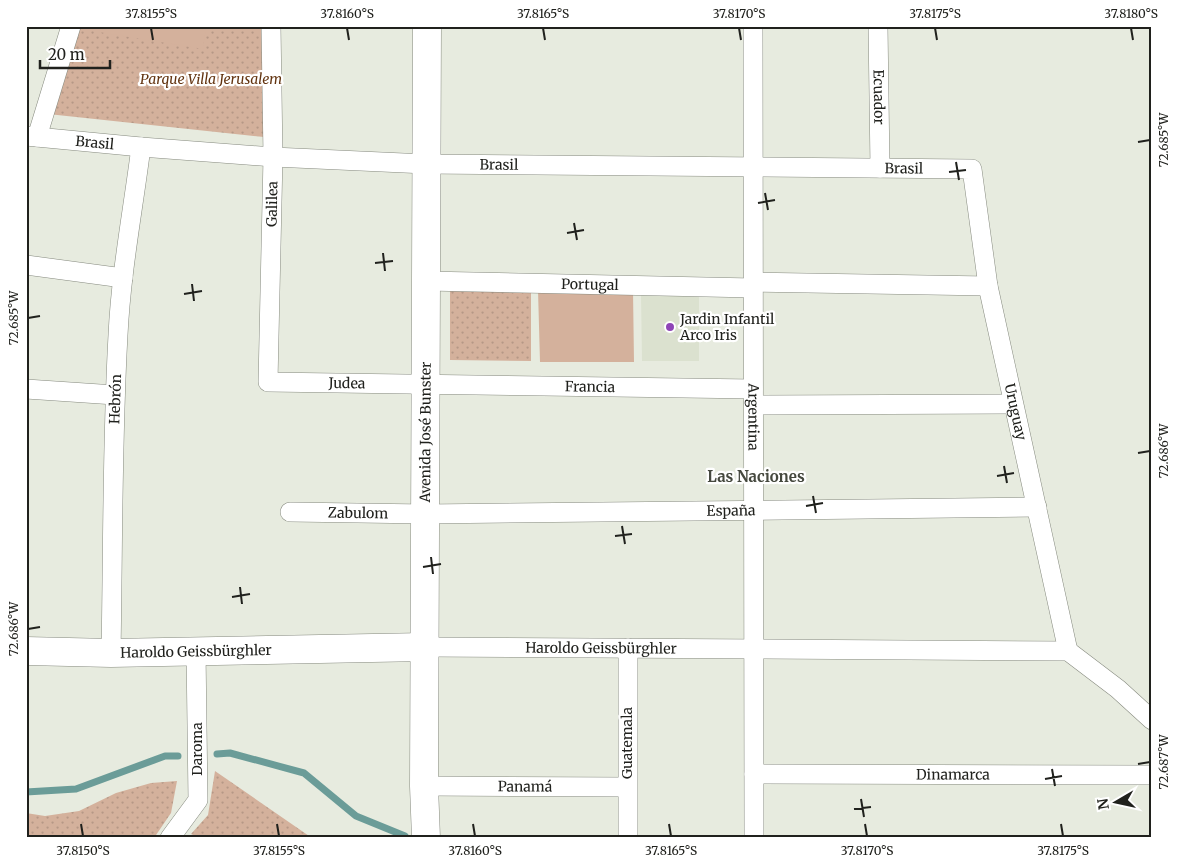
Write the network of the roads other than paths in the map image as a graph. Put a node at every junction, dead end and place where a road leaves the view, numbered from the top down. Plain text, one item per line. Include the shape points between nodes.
1 (71, 26) edge
2 (271, 26) edge
3 (427, 26) edge
4 (753, 26) edge
5 (878, 26) edge
6 (32, 136) edge
7 (141, 147) junction
8 (272, 157) junction
9 (426, 164) junction
10 (754, 167) junction
11 (880, 168) junction
12 (972, 169) joint
13 (26, 265) edge
14 (123, 278) junction
15 (426, 281) junction
16 (754, 285) junction
17 (988, 286) junction
18 (268, 382) joint
19 (426, 385) junction
20 (26, 389) edge
21 (115, 395) junction
22 (753, 397) junction
23 (1013, 404) junction
24 (1037, 507) junction
25 (754, 510) junction
26 (290, 512) dead end
27 (426, 514) junction
28 (425, 647) junction
29 (628, 648) junction
30 (754, 649) junction
31 (26, 651) edge
32 (196, 651) junction
33 (1068, 651) junction
34 (111, 653) junction
35 (1152, 720) edge
36 (754, 774) junction
37 (1152, 775) edge
38 (424, 786) junction
39 (627, 787) junction
40 (173, 837) edge
41 (426, 838) edge
42 (628, 838) edge
43 (754, 838) edge

1 - 6 street
2 - 8 street, Galilea
3 - 9 street, Avenida José Bunster
4 - 10 street, Argentina
5 - 11 street, Ecuador
6 - 7 street, Brasil
7 - 8 street, Brasil
7 - 14 street, Hebrón
8 - 9 street, Brasil
8 - 18 street, Galilea
9 - 10 street, Brasil
9 - 15 street, Avenida José Bunster
10 - 11 street, Brasil
10 - 16 street, Argentina
11 - 12 street, Brasil
12 - 17 street, Uruguay
13 - 14 street
14 - 21 street, Hebrón
15 - 16 street, Portugal
15 - 19 street, Avenida José Bunster
16 - 17 street, Portugal
16 - 22 street, Argentina
17 - 23 street, Uruguay
18 - 19 street, Judea
19 - 22 street, Francia
19 - 27 street, Avenida José Bunster
20 - 21 street
21 - 34 street, Hebrón
22 - 23 street, Francia
22 - 25 street, Argentina
23 - 24 street, Uruguay
24 - 25 street, España
24 - 33 street, Uruguay
25 - 27 street, España
25 - 30 street, Argentina
26 - 27 street, Zabulom
27 - 28 street, Avenida José Bunster
28 - 29 street, Haroldo Geissbürghler
28 - 32 street, Haroldo Geissbürghler
28 - 38 street, Avenida José Bunster
29 - 30 street, Haroldo Geissbürghler
29 - 39 street, Guatemala
30 - 33 street, Haroldo Geissbürghler
30 - 36 street, Argentina
31 - 34 street, Haroldo Geissbürghler
32 - 34 street, Haroldo Geissbürghler
32 - 40 street, Daroma via 198,800
33 - 35 street
36 - 37 street, Dinamarca
36 - 43 street, Argentina
38 - 39 street, Panamá
38 - 41 street, Avenida José Bunster
39 - 42 street, Guatemala

